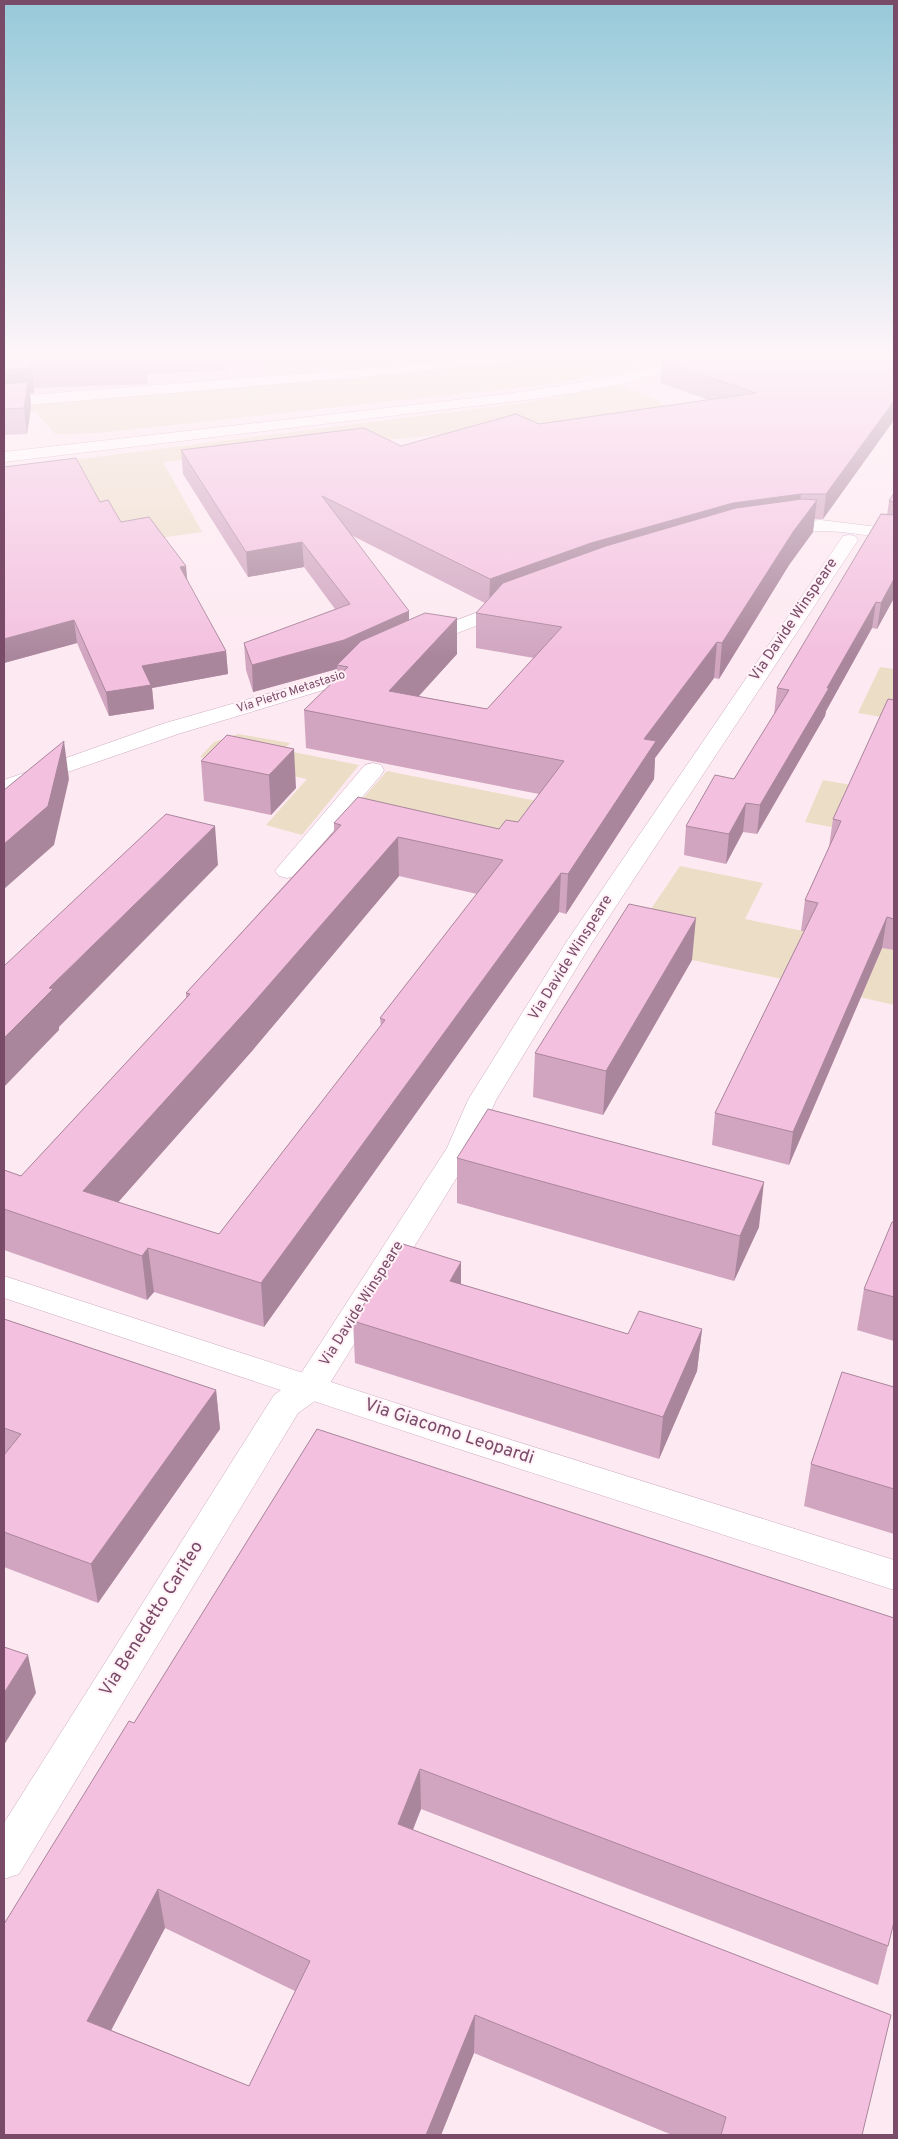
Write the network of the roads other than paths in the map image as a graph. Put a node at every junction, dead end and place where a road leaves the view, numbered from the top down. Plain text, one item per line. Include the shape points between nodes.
1 (760, 530) edge
2 (894, 534) edge
3 (849, 540) dead end
4 (524, 601) edge
5 (373, 770) dead end
6 (4, 787) edge
7 (287, 871) dead end
8 (4, 1287) edge
9 (310, 1387) junction
10 (894, 1575) edge
11 (4, 1860) edge

1 - 2 street via 824,525
3 - 9 street, Via Davide Winspeare via 580,941 482,1100 461,1148
4 - 6 street, Via Pietro Metastasio via 460,624 333,681 170,729
5 - 7 street
8 - 9 street, Via Giacomo Leopardi
9 - 10 street, Via Giacomo Leopardi
9 - 11 street, Via Benedetto Cariteo via 286,1404

